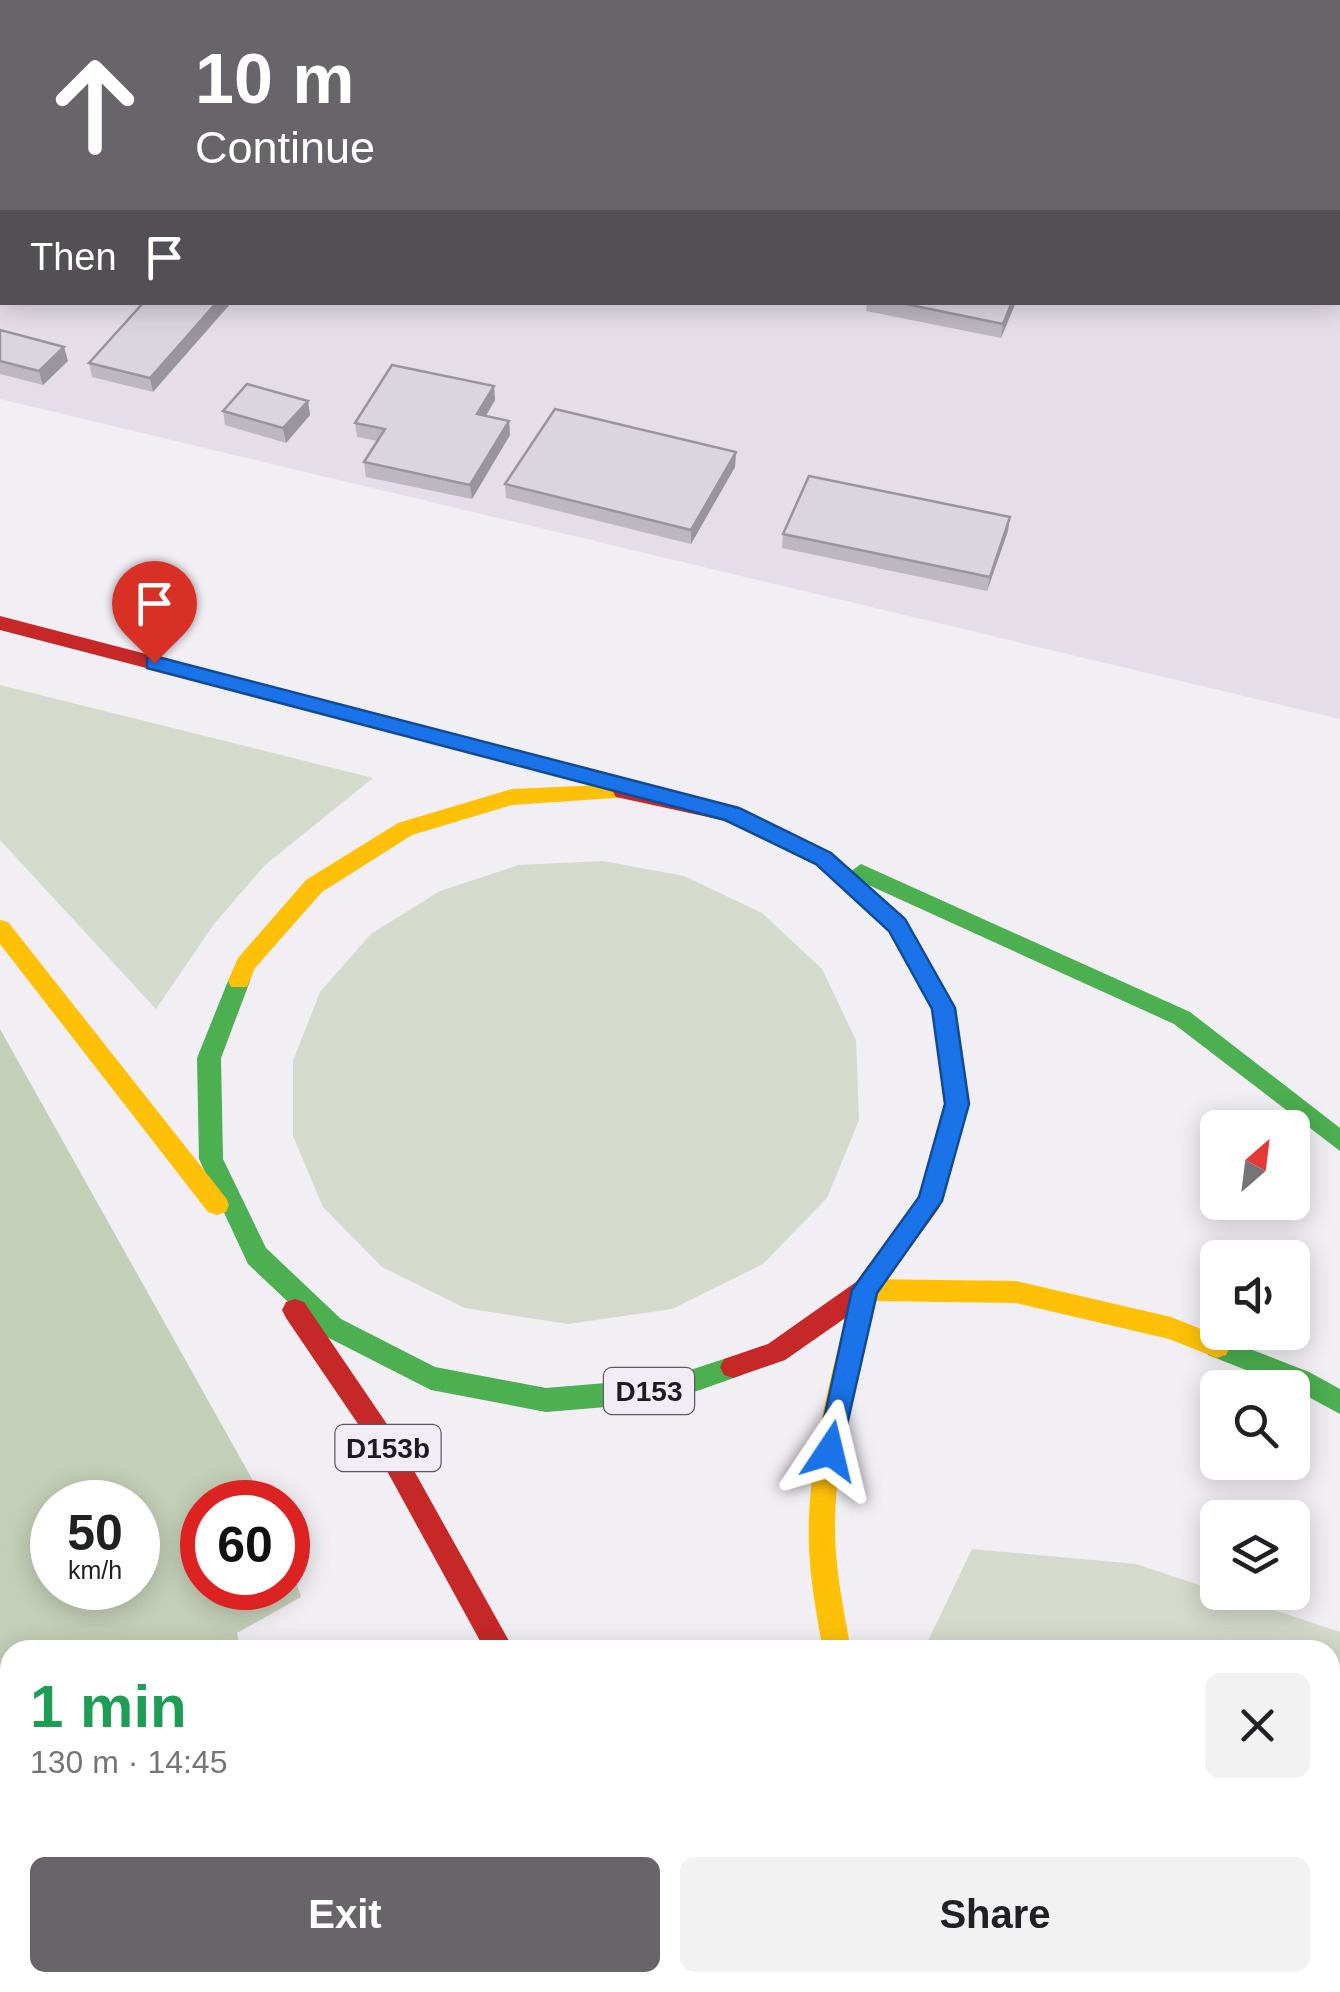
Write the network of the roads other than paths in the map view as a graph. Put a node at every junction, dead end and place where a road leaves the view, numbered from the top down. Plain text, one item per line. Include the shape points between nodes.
1 (0, 622) edge
2 (731, 814) junction
3 (0, 928) edge
4 (1340, 1141) edge
5 (258, 1256) junction
6 (865, 1290) junction
7 (1340, 1402) edge
8 (494, 1640) edge
9 (835, 1640) edge

1 - 2 main road, D153
2 - 4 main road, D153 via 1182,1018
2 - 5 main road, D153 via 623,792 512,797 405,829 314,886 246,964 209,1058 211,1159
2 - 6 main road, D153 via 824,858 897,925 943,1008 957,1104 930,1201
3 - 5 main road, D153
5 - 6 main road, D153 via 332,1327 430,1378 546,1400 666,1390 776,1352
5 - 8 main road, D153b via 384,1441
6 - 7 main road via 1016,1292 1172,1328
6 - 9 main road via 822,1505

